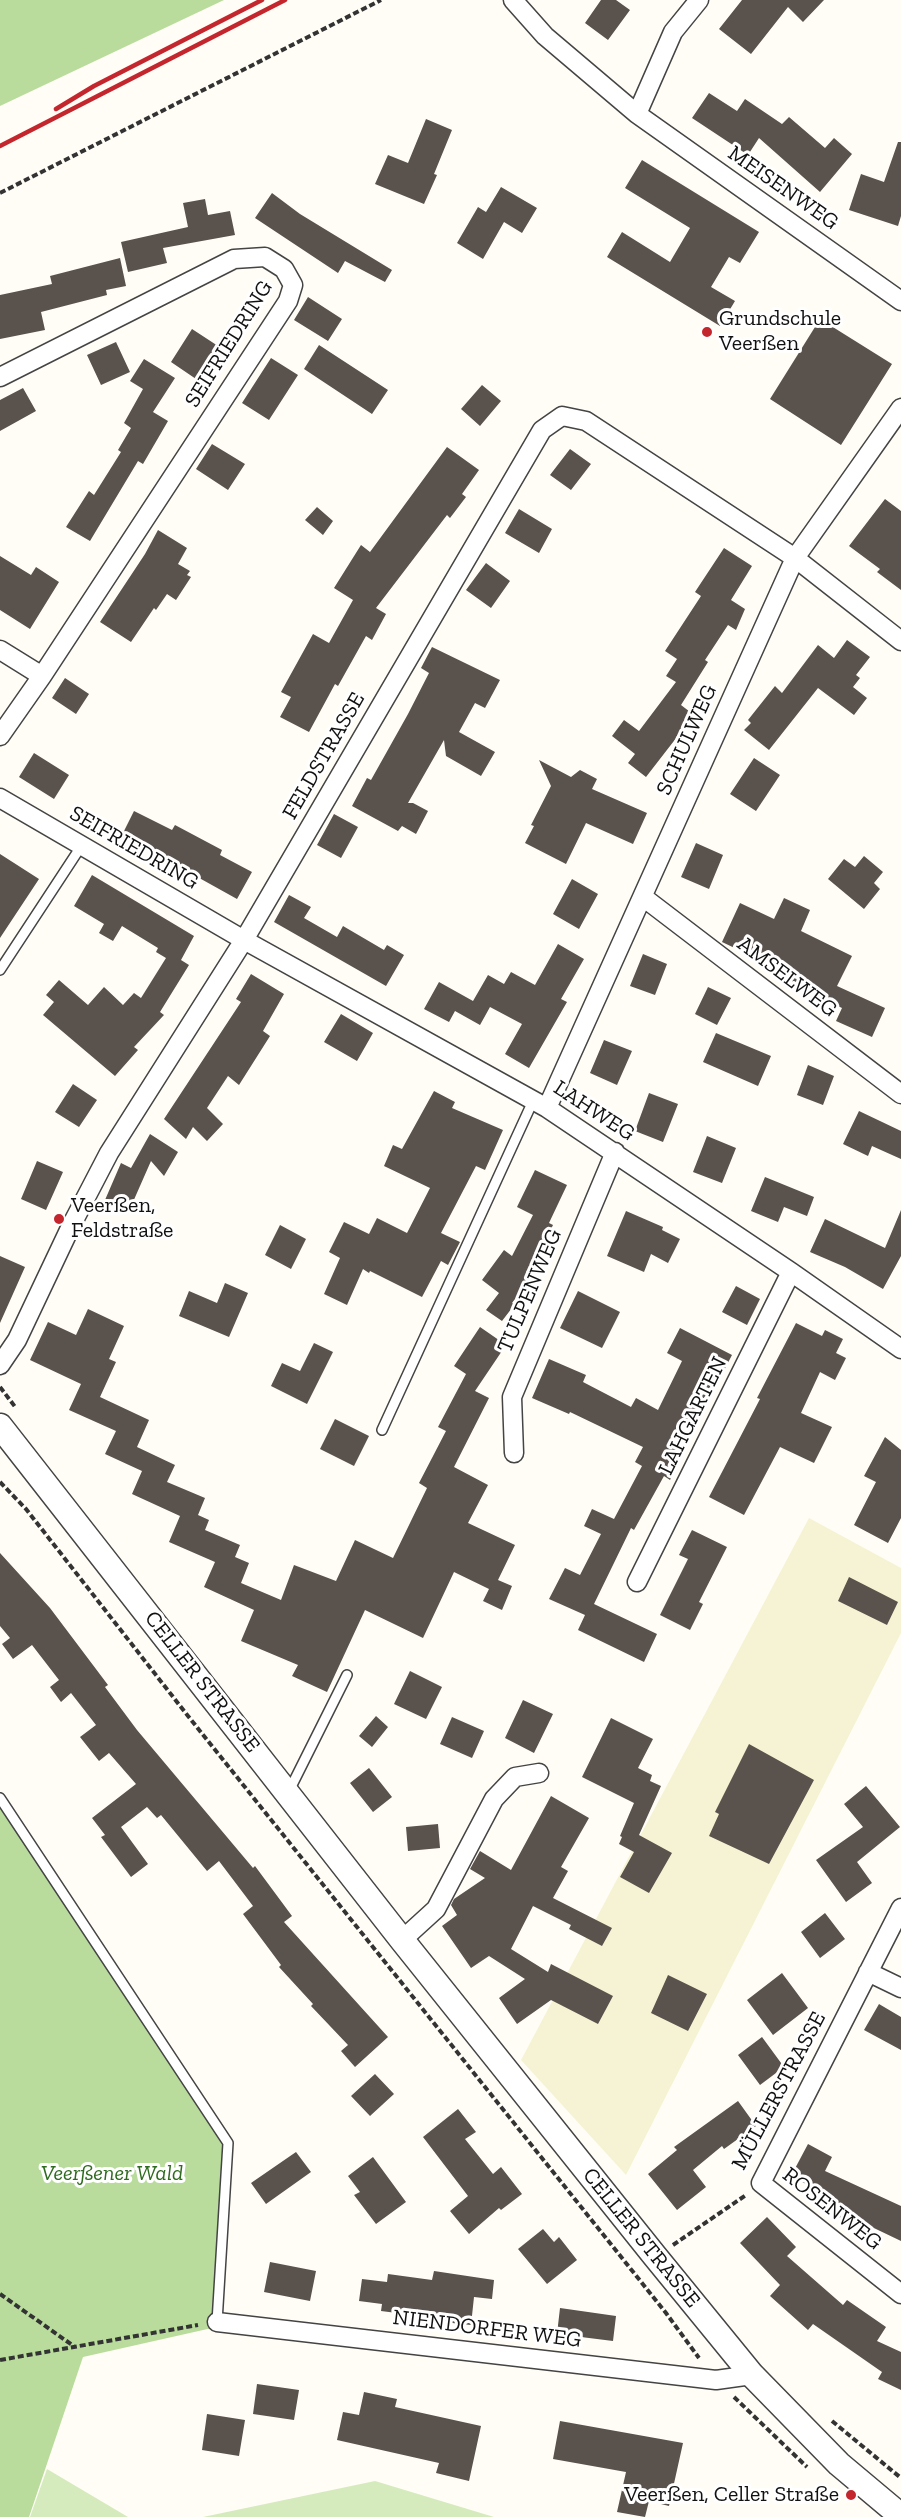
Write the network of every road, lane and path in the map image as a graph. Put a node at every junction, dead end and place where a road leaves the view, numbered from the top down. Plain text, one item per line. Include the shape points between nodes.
1 (381, 0) edge
2 (513, 0) edge
3 (699, 0) edge
4 (637, 114) junction
5 (0, 193) edge
6 (901, 301) edge
7 (0, 377) edge
8 (901, 408) edge
9 (795, 558) junction
10 (901, 641) edge
11 (0, 650) edge
12 (42, 676) junction
13 (0, 736) edge
14 (0, 798) edge
15 (82, 845) junction
16 (643, 897) junction
17 (244, 940) junction
18 (0, 970) edge
19 (901, 1094) edge
20 (540, 1104) junction
21 (615, 1152) junction
22 (791, 1272) junction
23 (901, 1349) edge
24 (0, 1365) edge
25 (0, 1426) edge
26 (382, 1430) dead end
27 (514, 1453) dead end
28 (0, 1482) edge
29 (637, 1582) dead end
30 (347, 1675) dead end
31 (539, 1773) dead end
32 (289, 1792) junction
33 (0, 1798) edge
34 (901, 1908) edge
35 (402, 1940) junction
36 (868, 1972) junction
37 (901, 1988) edge
38 (761, 2183) junction
39 (654, 2255) junction
40 (0, 2294) edge
41 (901, 2294) edge
42 (217, 2322) junction
43 (75, 2347) junction
44 (0, 2360) edge
45 (752, 2375) junction
46 (716, 2380) junction
47 (814, 2474) dead end
48 (901, 2516) edge

1 - 5 path
2 - 4 street, MEISENWEG via 545,36
3 - 4 street via 673,32
4 - 6 street, MEISENWEG
7 - 12 street, SEIFRIEDRING via 234,259 265,257 284,269 293,285 288,301
8 - 9 street, SCHULWEG
9 - 10 street, FELDSTRASSE
9 - 16 street, SCHULWEG
9 - 17 street, FELDSTRASSE via 586,421 561,416 542,430
11 - 12 street
12 - 13 street, SEIFRIEDRING
14 - 15 street, SEIFRIEDRING
15 - 17 street, SEIFRIEDRING
15 - 18 lane
16 - 19 street, AMSELWEG
16 - 20 street, SCHULWEG
17 - 20 street, LAHWEG
17 - 24 street, FELDSTRASSE via 109,1153 17,1340
20 - 21 street, LAHWEG
20 - 26 lane
21 - 22 street, LAHWEG
21 - 27 street, TULPENWEG via 512,1397
22 - 23 street, LAHWEG
22 - 29 street, LAHGARTEN
25 - 32 street, CELLER STRASSE
28 - 46 path via 26,1509
30 - 32 lane
31 - 35 street via 515,1777 494,1799 436,1909
32 - 35 street, CELLER STRASSE
33 - 42 lane via 228,2143
34 - 36 street, MÜLLERSTRASSE
35 - 39 street, CELLER STRASSE
36 - 37 street
36 - 38 street, MÜLLERSTRASSE
38 - 39 path, MÜLLERSTRASSE via 725,2211
38 - 41 street, ROSENWEG
39 - 45 street, CELLER STRASSE
40 - 43 path
42 - 43 path
42 - 46 street, NIENDORFER WEG
43 - 44 path
45 - 46 street, NIENDORFER WEG
45 - 48 street, CELLER STRASSE via 839,2464
46 - 47 path

